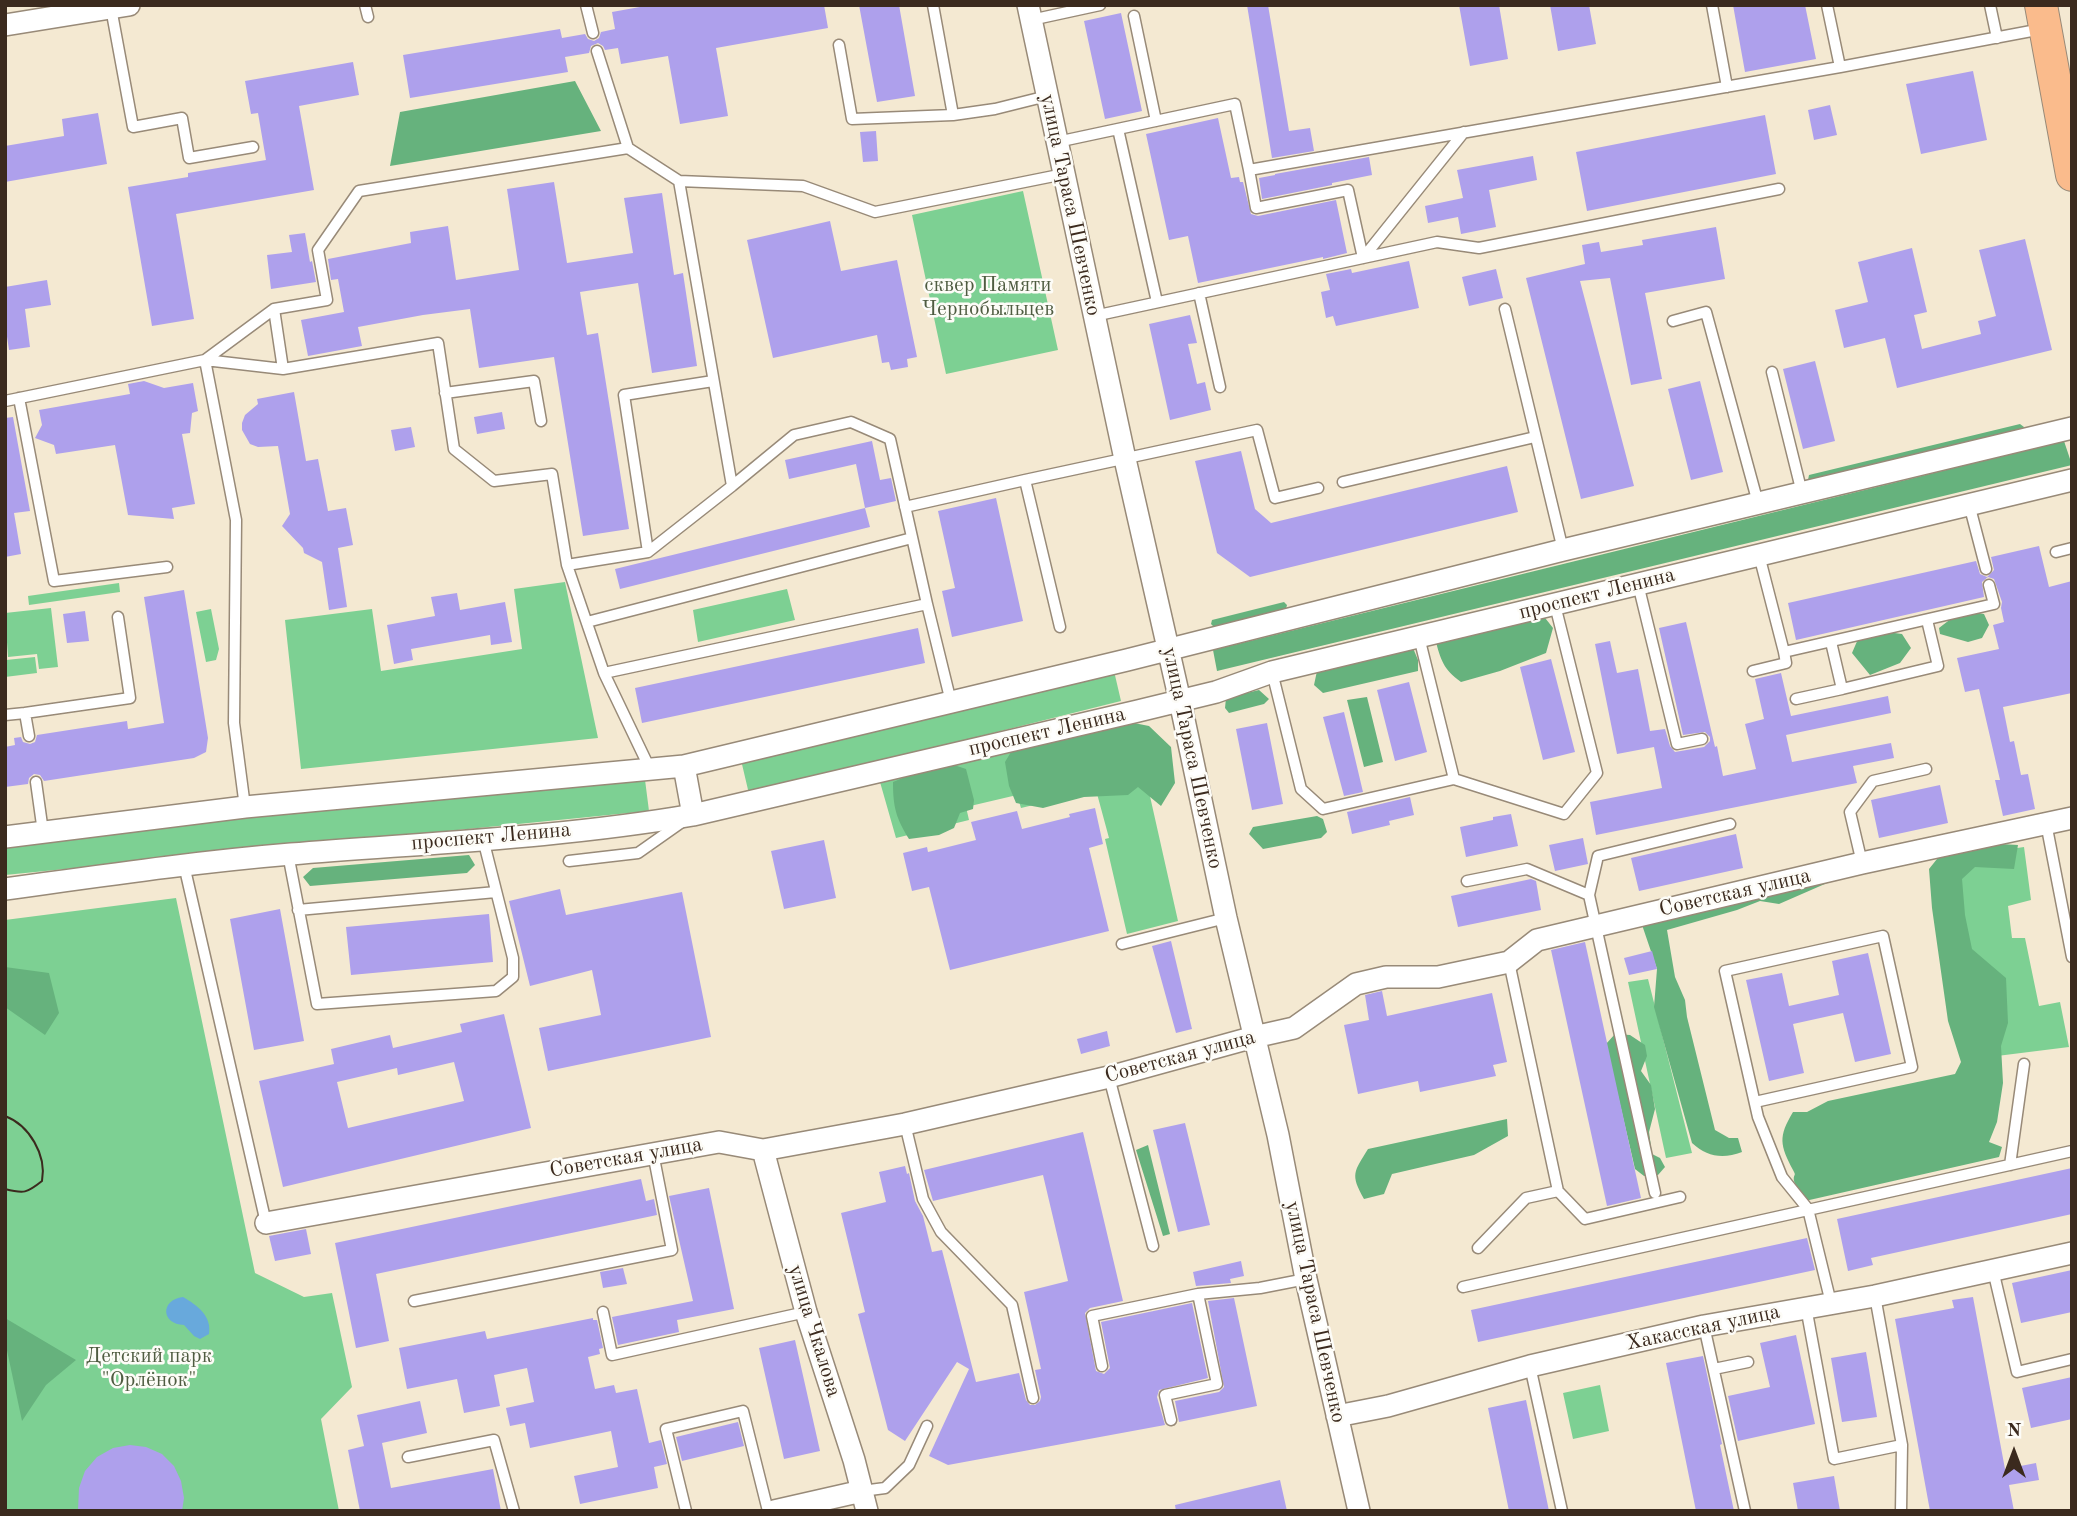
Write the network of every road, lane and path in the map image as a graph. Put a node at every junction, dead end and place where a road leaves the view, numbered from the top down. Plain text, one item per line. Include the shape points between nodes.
1 (365, 5) edge
2 (586, 5) edge
3 (933, 5) edge
4 (1100, 5) edge
5 (1712, 5) edge
6 (1827, 5) edge
7 (1990, 5) edge
8 (120, 7) edge
9 (1029, 13) edge
10 (1134, 16) dead end
11 (368, 17) dead end
12 (2043, 17) edge
13 (5, 25) edge
14 (593, 33) dead end
15 (1997, 38) junction
16 (839, 45) dead end
17 (597, 51) dead end
18 (1840, 67) junction
19 (1727, 87) junction
20 (1047, 96) junction
21 (953, 115) junction
22 (2067, 119) edge
23 (1156, 121) junction
24 (1118, 129) junction
25 (1464, 132) junction
26 (1057, 142) junction
27 (253, 147) dead end
28 (628, 148) junction
29 (1249, 170) junction
30 (1063, 174) junction
31 (2072, 175) edge
32 (679, 181) junction
33 (1779, 188) dead end
34 (1363, 258) junction
35 (1199, 293) junction
36 (1157, 302) junction
37 (274, 309) junction
38 (1505, 309) dead end
39 (1094, 316) junction
40 (1673, 321) dead end
41 (205, 360) junction
42 (283, 369) junction
43 (1772, 372) dead end
44 (713, 381) junction
45 (1220, 387) dead end
46 (445, 393) junction
47 (19, 398) junction
48 (5, 401) edge
49 (541, 421) dead end
50 (2072, 428) edge
51 (1535, 437) junction
52 (1125, 459) junction
53 (1025, 480) junction
54 (2072, 480) edge
55 (1343, 482) dead end
56 (733, 486) junction
57 (1318, 488) dead end
58 (1802, 493) junction
59 (1758, 503) junction
60 (1969, 505) junction
61 (905, 507) junction
62 (912, 538) junction
63 (2072, 548) edge
64 (1563, 550) junction
65 (648, 552) junction
66 (2056, 552) dead end
67 (1759, 555) junction
68 (567, 565) junction
69 (167, 567) dead end
70 (1986, 569) dead end
71 (1638, 584) junction
72 (1989, 585) dead end
73 (927, 604) junction
74 (1555, 605) junction
75 (118, 617) dead end
76 (1927, 620) junction
77 (587, 622) junction
78 (1060, 627) dead end
79 (1419, 637) junction
80 (1831, 642) junction
81 (1168, 650) junction
82 (1784, 652) junction
83 (1753, 671) dead end
84 (1272, 672) junction
85 (604, 673) junction
86 (1842, 689) junction
87 (1796, 699) dead end
88 (1180, 701) junction
89 (951, 702) junction
90 (25, 713) junction
91 (5, 715) edge
92 (29, 736) dead end
93 (1702, 739) dead end
94 (684, 766) junction
95 (650, 769) junction
96 (1926, 769) dead end
97 (1454, 779) junction
98 (36, 782) dead end
99 (245, 807) junction
100 (693, 815) junction
101 (2072, 818) edge
102 (2046, 823) junction
103 (1730, 824) dead end
104 (43, 832) junction
105 (5, 837) edge
106 (483, 839) junction
107 (288, 855) junction
108 (569, 861) dead end
109 (1862, 863) junction
110 (184, 865) junction
111 (1467, 881) dead end
112 (5, 889) edge
113 (496, 892) junction
114 (1589, 895) junction
115 (298, 910) junction
116 (1226, 918) junction
117 (1596, 926) junction
118 (1122, 944) dead end
119 (2072, 957) edge
120 (1509, 962) junction
121 (1254, 1037) junction
122 (2024, 1064) dead end
123 (1109, 1077) junction
124 (1755, 1102) junction
125 (905, 1124) junction
126 (764, 1150) junction
127 (2072, 1151) edge
128 (653, 1153) junction
129 (2010, 1165) junction
130 (1558, 1191) junction
131 (1655, 1193) dead end
132 (1680, 1197) dead end
133 (1808, 1209) junction
134 (265, 1223) joint
135 (1153, 1246) dead end
136 (1478, 1248) dead end
137 (2072, 1253) edge
138 (1993, 1270) junction
139 (1306, 1279) junction
140 (1463, 1287) dead end
141 (1198, 1294) junction
142 (1875, 1296) junction
143 (414, 1301) dead end
144 (1831, 1303) junction
145 (1806, 1307) junction
146 (603, 1312) dead end
147 (806, 1312) junction
148 (1704, 1326) junction
149 (2072, 1359) edge
150 (1748, 1362) dead end
151 (1102, 1366) dead end
152 (1531, 1366) junction
153 (1714, 1369) junction
154 (1034, 1398) dead end
155 (1338, 1416) junction
156 (1171, 1420) dead end
157 (927, 1426) dead end
158 (1902, 1446) junction
159 (408, 1457) dead end
160 (864, 1501) edge
161 (514, 1511) edge
162 (686, 1511) edge
163 (768, 1511) edge
164 (774, 1511) edge
165 (1359, 1511) edge
166 (1562, 1511) edge
167 (1745, 1511) edge
168 (1901, 1511) edge

1 - 11 lane
2 - 14 lane
3 - 21 lane
4 - 9 lane
5 - 19 lane
6 - 18 lane
7 - 15 lane
8 - 13 street
8 - 27 lane via 133,127 182,118 189,158
9 - 20 street, улица Тараса Шевченко
10 - 23 lane
12 - 15 lane
12 - 22 main road
15 - 18 lane
16 - 21 lane via 852,119
17 - 28 lane
18 - 19 lane
19 - 25 lane
20 - 21 lane
20 - 26 street, улица Тараса Шевченко
22 - 31 main road
23 - 24 lane
23 - 29 lane via 1235,104
24 - 26 lane
24 - 36 lane
25 - 29 lane
25 - 34 lane
26 - 30 street, улица Тараса Шевченко
28 - 32 lane
28 - 37 lane via 359,191 318,250 327,300
29 - 34 lane via 1256,208 1348,190
30 - 32 lane via 875,212 803,186
30 - 39 street, улица Тараса Шевченко
32 - 44 lane
33 - 34 lane via 1479,248 1437,242
34 - 35 lane
35 - 36 lane
35 - 45 lane
36 - 39 lane
37 - 41 lane
37 - 42 lane
38 - 51 lane
39 - 52 street, улица Тараса Шевченко
40 - 59 lane via 1706,312
41 - 42 lane
41 - 47 lane
41 - 99 lane via 236,520 234,723
42 - 46 lane via 438,344
43 - 58 lane
44 - 56 lane
44 - 65 lane via 624,396
46 - 49 lane via 534,381
46 - 68 lane via 454,449 494,481 552,474
47 - 48 lane
47 - 69 lane via 54,581
50 - 58 street
51 - 55 lane
51 - 64 lane
52 - 53 lane
52 - 57 lane via 1257,430 1275,498
52 - 81 street, улица Тараса Шевченко
53 - 61 lane
53 - 78 lane
54 - 60 street, проспект Ленина
56 - 61 lane via 794,435 851,422 890,439
56 - 65 lane
58 - 59 street
59 - 64 street
60 - 67 street, проспект Ленина
60 - 70 lane
61 - 62 lane
62 - 73 lane
62 - 77 lane
63 - 66 lane
64 - 81 street
65 - 68 lane
67 - 71 street, проспект Ленина
67 - 82 lane
68 - 77 lane
71 - 74 street, проспект Ленина
71 - 93 lane via 1677,744
72 - 76 lane via 1994,604
73 - 85 lane
73 - 89 lane
74 - 79 street, проспект Ленина
74 - 97 lane via 1597,773 1564,814
75 - 90 lane via 130,698
76 - 80 lane
76 - 86 lane via 1938,666
77 - 85 lane
79 - 84 street, проспект Ленина
79 - 97 lane
80 - 82 lane
80 - 86 lane
81 - 88 street, улица Тараса Шевченко
81 - 89 street
82 - 83 lane via 1786,663
84 - 88 street, проспект Ленина
84 - 97 lane via 1301,789 1323,809
85 - 95 lane
86 - 87 lane
88 - 100 street, проспект Ленина
88 - 116 street, улица Тараса Шевченко
89 - 94 street
90 - 91 lane
90 - 92 lane
94 - 95 street
94 - 100 street
95 - 99 street
96 - 109 lane via 1873,781 1850,812
98 - 104 lane
99 - 104 street
100 - 106 street, проспект Ленина
100 - 108 lane via 638,853
101 - 102 street, Советская улица
102 - 109 street, Советская улица
102 - 119 lane
103 - 114 lane via 1598,856
104 - 105 street
106 - 107 street, проспект Ленина
106 - 113 lane
107 - 110 street, проспект Ленина
107 - 115 lane
109 - 117 street, Советская улица
110 - 112 street, проспект Ленина
110 - 134 lane
111 - 114 lane via 1527,869
113 - 115 lane
113 - 115 lane via 513,958 513,976 496,990 317,1004
114 - 117 lane
116 - 118 lane
116 - 121 street, улица Тараса Шевченко
117 - 120 street, Советская улица via 1537,940
117 - 131 lane
120 - 121 street, Советская улица via 1438,977 1386,977 1356,984 1294,1028
120 - 130 lane
121 - 123 street, Советская улица
121 - 139 street, улица Тараса Шевченко
122 - 129 lane
123 - 125 street, Советская улица
123 - 135 lane
124 - 124 lane via 1725,971 1883,936 1912,1067
124 - 133 lane via 1782,1177
125 - 126 street, Советская улица
125 - 154 lane via 923,1199 941,1231 1012,1305
126 - 128 street, Советская улица via 719,1142
126 - 147 street, улица Чкалова
127 - 129 lane
128 - 134 street, Советская улица
128 - 143 lane via 672,1250
129 - 133 lane
130 - 132 lane via 1585,1219
130 - 136 lane via 1525,1198
133 - 140 lane
133 - 144 lane
137 - 138 street, Хакасская улица
138 - 142 street, Хакасская улица
138 - 149 lane via 2017,1372
139 - 141 lane
139 - 155 street, улица Тараса Шевченко
141 - 151 lane via 1092,1316
141 - 156 lane via 1217,1384 1166,1395
142 - 144 street, Хакасская улица
142 - 158 lane
144 - 145 street, Хакасская улица
145 - 148 street, Хакасская улица
145 - 158 lane via 1834,1459
146 - 147 lane via 612,1354
147 - 160 street, улица Чкалова
148 - 152 street, Хакасская улица
148 - 153 lane
150 - 153 lane
152 - 155 street, Хакасская улица
152 - 166 lane
153 - 167 lane
155 - 165 street, улица Тараса Шевченко
157 - 160 lane via 909,1465
158 - 168 lane
159 - 161 lane via 494,1440
160 - 164 street
162 - 163 lane via 666,1429 743,1411

